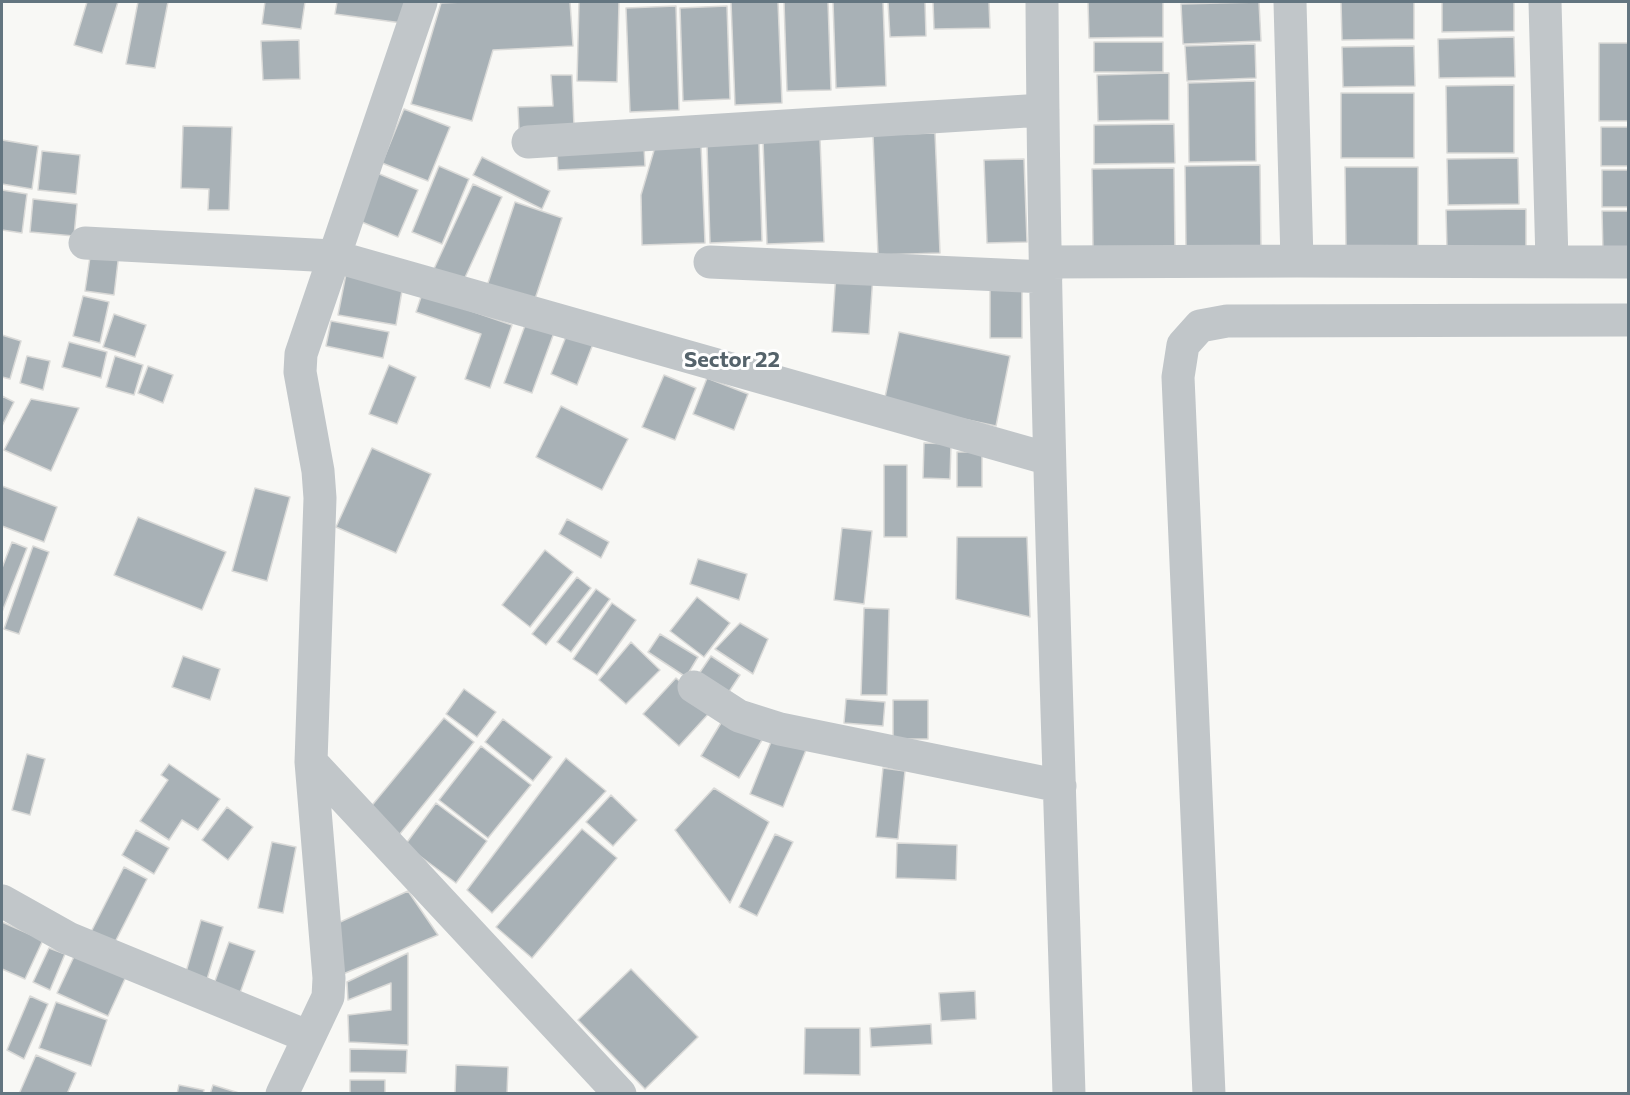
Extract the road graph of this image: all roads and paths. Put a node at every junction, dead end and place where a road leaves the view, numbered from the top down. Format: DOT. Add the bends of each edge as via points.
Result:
graph roads {
  1 [pos="421,2"];
  2 [pos="1042,2"];
  3 [pos="1290,2"];
  4 [pos="1545,2"];
  5 [pos="1043,110"];
  6 [pos="528,142"];
  7 [pos="85,243"];
  8 [pos="333,256"];
  9 [pos="1297,261"];
  10 [pos="710,262"];
  11 [pos="1552,262"];
  12 [pos="1629,262"];
  13 [pos="1046,270"];
  14 [pos="1629,320"];
  15 [pos="1049,459"];
  16 [pos="694,687"];
  17 [pos="311,762"];
  18 [pos="1060,786"];
  19 [pos="2,901"];
  20 [pos="309,1038"];
  21 [pos="282,1094"];
  22 [pos="620,1094"];
  23 [pos="1069,1094"];
  24 [pos="1209,1094"];
  1 -- 8 [label="street"];
  2 -- 5 [label="street"];
  3 -- 9 [label="street"];
  4 -- 11 [label="street"];
  5 -- 6 [label="street"];
  5 -- 13 [label="street"];
  7 -- 8 [label="street"];
  8 -- 15 [label="street"];
  8 -- 17 [label="street" via="301,354 300,372 320,498"];
  9 -- 11 [label="street"];
  9 -- 13 [label="street"];
  10 -- 13 [label="street"];
  11 -- 12 [label="street"];
  13 -- 15 [label="street"];
  14 -- 24 [label="street" via="1227,321 1200,326 1183,345 1178,377"];
  15 -- 18 [label="street"];
  16 -- 18 [label="street" via="739,716 780,729"];
  17 -- 20 [label="street" via="329,978 328,997"];
  17 -- 22 [label="street"];
  18 -- 23 [label="street"];
  19 -- 20 [label="street" via="68,938"];
  20 -- 21 [label="street"];
}
